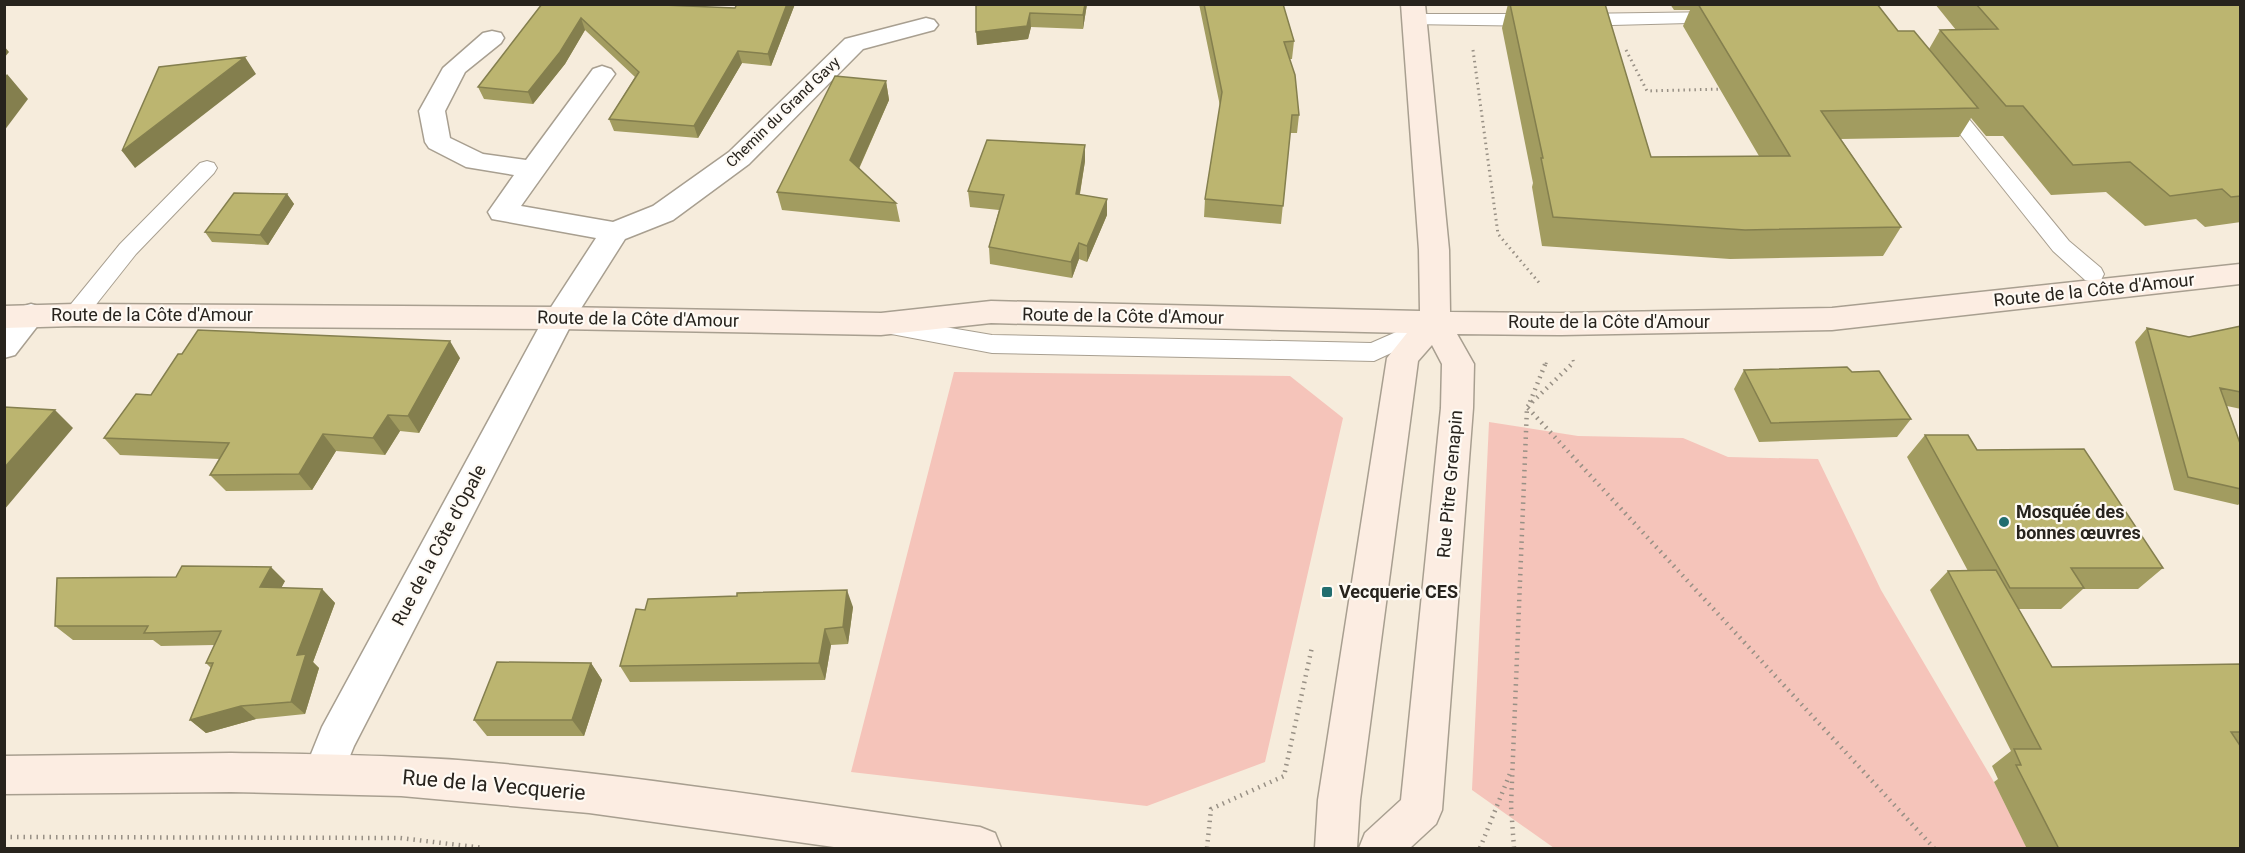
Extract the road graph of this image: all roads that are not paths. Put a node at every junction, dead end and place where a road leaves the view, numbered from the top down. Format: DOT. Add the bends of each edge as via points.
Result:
graph roads {
  1 [pos="1414,12"];
  2 [pos="1738,18"];
  3 [pos="926,26"];
  4 [pos="492,39"];
  5 [pos="602,74"];
  6 [pos="1931,84"];
  7 [pos="207,168"];
  8 [pos="534,170"];
  9 [pos="615,232"];
  10 [pos="2093,274"];
  11 [pos="2241,274"];
  12 [pos="75,315"];
  13 [pos="18,316"];
  14 [pos="559,318"];
  15 [pos="1435,322"];
  16 [pos="4,347"];
  17 [pos="323,774"];
  18 [pos="4,775"];
  19 [pos="980,849"];
  20 [pos="1336,849"];
  21 [pos="1380,849"];
  1 -- 2 [label="lane" via="1469,21"];
  1 -- 15 [label="main road, Rue Pitre Grenapin" via="1434,250"];
  3 -- 9 [label="street, Chemin du Grand Gavy" via="854,44 739,158 663,213"];
  4 -- 8 [label="street" via="455,68 432,111 438,142 476,161"];
  5 -- 8 [label="street"];
  6 -- 10 [label="lane" via="2061,246"];
  7 -- 12 [label="lane" via="128,249"];
  8 -- 9 [label="street" via="502,212"];
  9 -- 14 [label="street"];
  11 -- 15 [label="main road, Route de la Côte d'Amour" via="1832,319"];
  12 -- 13 [label="main road, Route de la Côte d'Amour"];
  12 -- 14 [label="main road, Route de la Côte d'Amour"];
  13 -- 16 [label="street"];
  14 -- 15 [label="main road, Route de la Côte d'Amour" via="881,324 991,312"];
  14 -- 17 [label="street, Rue de la Côte d'Opale" via="336,740"];
  15 -- 20 [label="main road" via="1403,358 1339,800"];
  15 -- 21 [label="main road, Rue Pitre Grenapin" via="1458,364 1458,375 1421,810"];
  17 -- 18 [label="main road, Rue de la Vecquerie"];
  17 -- 19 [label="main road, Rue de la Vecquerie" via="587,792"];
}
